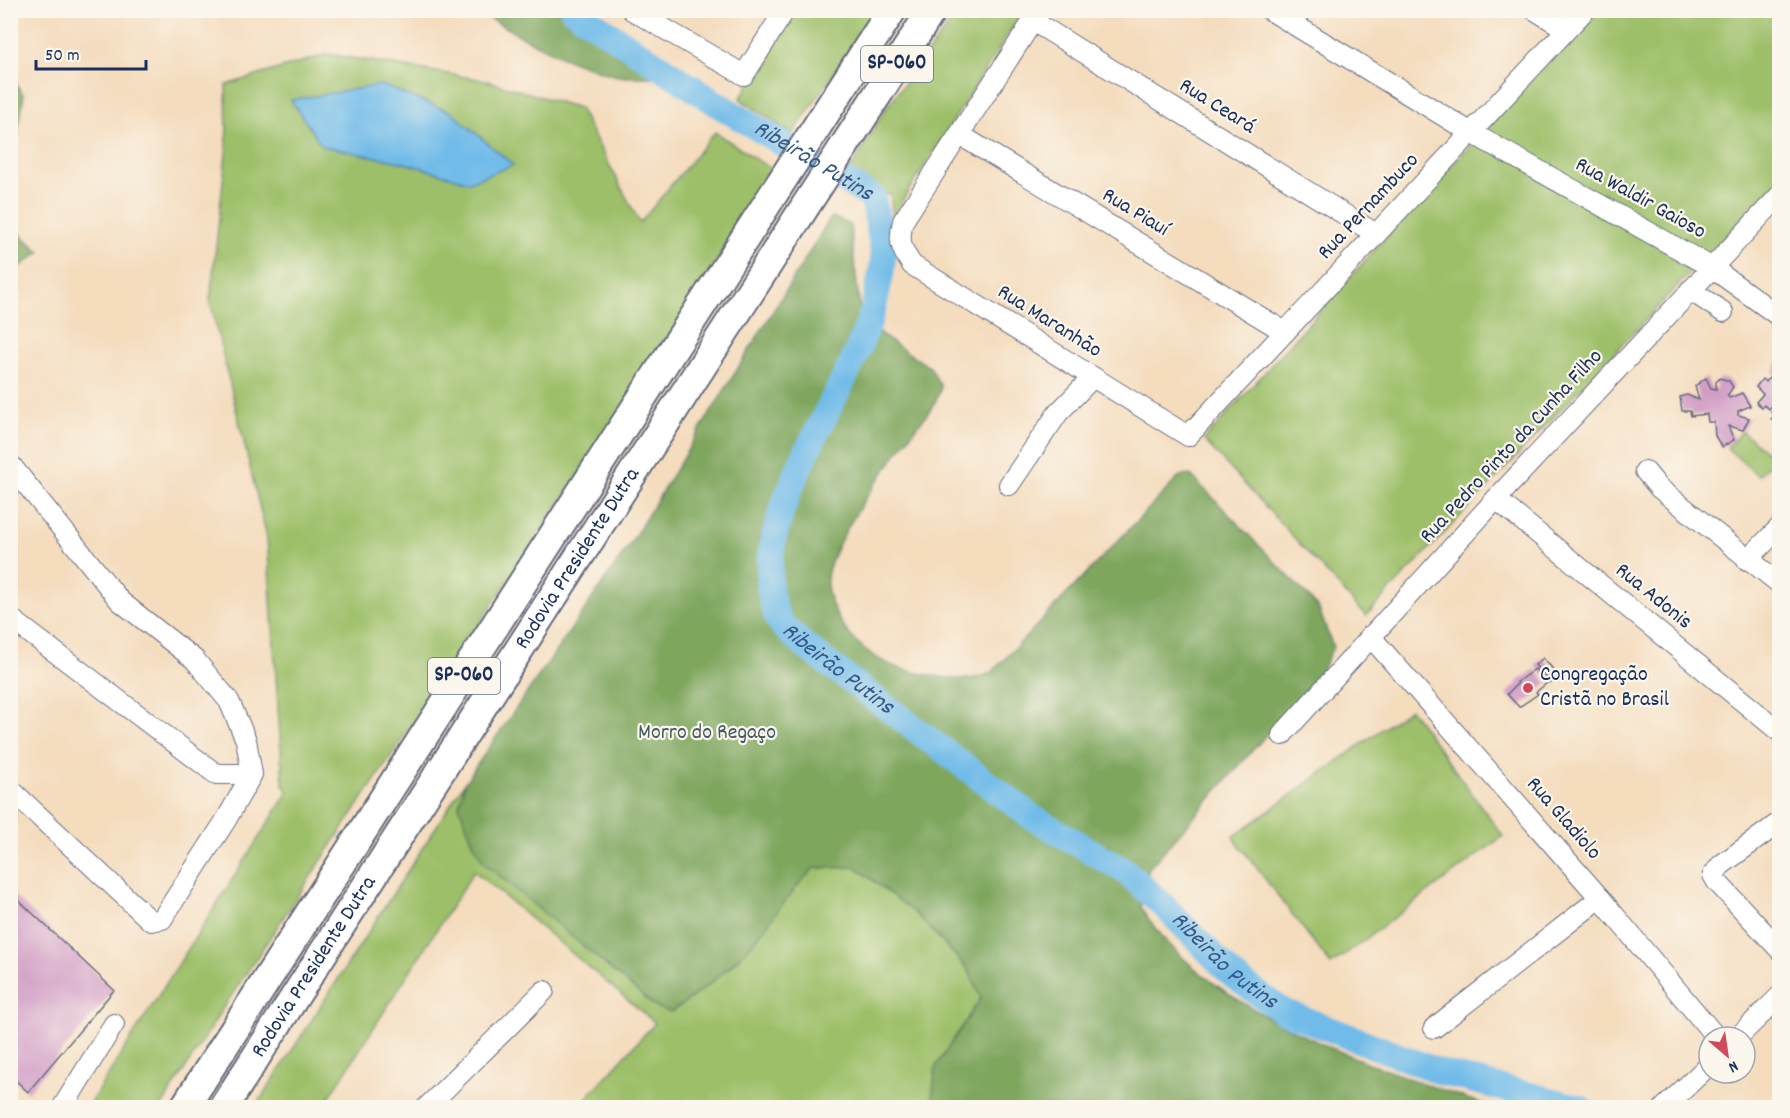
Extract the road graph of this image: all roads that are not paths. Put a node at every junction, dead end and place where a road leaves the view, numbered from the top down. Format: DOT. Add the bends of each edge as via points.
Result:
graph roads {
  1 [pos="632,10"];
  2 [pos="785,10"];
  3 [pos="892,10"];
  4 [pos="932,10"];
  5 [pos="1270,10"];
  6 [pos="1535,10"];
  7 [pos="1584,10"];
  8 [pos="1037,16"];
  9 [pos="1566,29"];
  10 [pos="1470,132"];
  11 [pos="960,135"];
  12 [pos="1779,195"];
  13 [pos="1376,234"];
  14 [pos="1711,267"];
  15 [pos="1690,290"];
  16 [pos="1722,312"];
  17 [pos="1779,317"];
  18 [pos="1285,332"];
  19 [pos="1093,377"];
  20 [pos="1188,436"];
  21 [pos="10,464"];
  22 [pos="1645,471"];
  23 [pos="1010,485"];
  24 [pos="1496,499"];
  25 [pos="1779,527"];
  26 [pos="1748,560"];
  27 [pos="1779,584"];
  28 [pos="10,618"];
  29 [pos="1370,636"];
  30 [pos="1779,732"];
  31 [pos="1282,735"];
  32 [pos="252,774"];
  33 [pos="10,789"];
  34 [pos="1779,822"];
  35 [pos="1600,898"];
  36 [pos="1779,950"];
  37 [pos="544,991"];
  38 [pos="1779,996"];
  39 [pos="114,1024"];
  40 [pos="1706,1025"];
  41 [pos="1750,1025"];
  42 [pos="1434,1028"];
  43 [pos="1697,1076"];
  44 [pos="62,1107"];
  45 [pos="184,1107"];
  46 [pos="223,1107"];
  47 [pos="426,1107"];
  48 [pos="1664,1107"];
  1 -- 2 [label="street" via="744,75"];
  3 -- 45 [label="highway, Rodovia Presidente Dutra / SP-060"];
  4 -- 46 [label="highway, Rodovia Presidente Dutra / SP-060"];
  5 -- 10 [label="street, Rua Waldir Gaioso"];
  6 -- 9 [label="street"];
  7 -- 9 [label="street, Rua Pernambuco"];
  8 -- 11 [label="street"];
  8 -- 13 [label="street, Rua Ceará"];
  9 -- 10 [label="street, Rua Pernambuco"];
  10 -- 13 [label="street, Rua Pernambuco"];
  10 -- 14 [label="street, Rua Waldir Gaioso"];
  11 -- 18 [label="street, Rua Piauí"];
  11 -- 19 [label="street, Rua Maranhão" via="903,221 901,250 912,266"];
  12 -- 14 [label="street, Rua Pedro Pinto da Cunha Filho"];
  13 -- 18 [label="street, Rua Pernambuco"];
  14 -- 15 [label="street, Rua Pedro Pinto da Cunha Filho"];
  14 -- 17 [label="street, Rua Waldir Gaioso"];
  15 -- 16 [label="street"];
  15 -- 24 [label="street, Rua Pedro Pinto da Cunha Filho"];
  18 -- 20 [label="street, Rua Pernambuco"];
  19 -- 20 [label="street, Rua Maranhão"];
  19 -- 23 [label="street" via="1058,413"];
  21 -- 32 [label="street" via="120,601 195,660 229,701 246,740"];
  22 -- 26 [label="street" via="1659,488"];
  24 -- 29 [label="street, Rua Pedro Pinto da Cunha Filho"];
  24 -- 30 [label="street, Rua Adonis"];
  25 -- 26 [label="street"];
  26 -- 27 [label="street"];
  28 -- 32 [label="street" via="216,774"];
  29 -- 31 [label="street, Rua Pedro Pinto da Cunha Filho"];
  29 -- 35 [label="street, Rua Gladiolo"];
  32 -- 33 [label="street" via="162,919 151,921"];
  34 -- 36 [label="street" via="1720,865 1713,875"];
  35 -- 40 [label="street, Rua Gladiolo"];
  35 -- 42 [label="street"];
  37 -- 47 [label="street"];
  38 -- 41 [label="street"];
  39 -- 44 [label="street"];
  43 -- 48 [label="street"];
}
